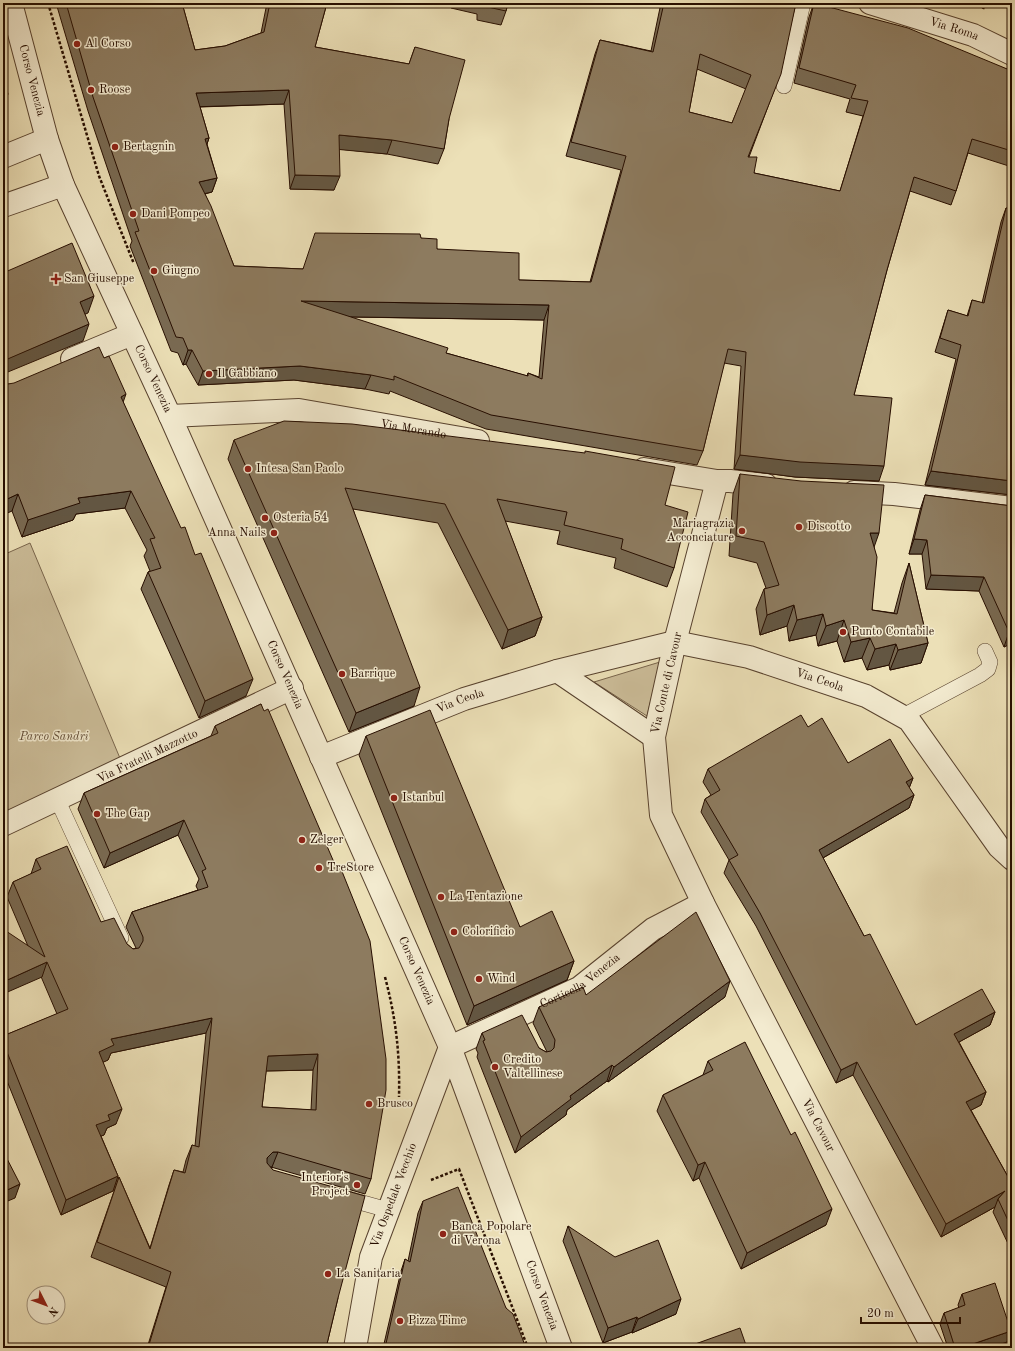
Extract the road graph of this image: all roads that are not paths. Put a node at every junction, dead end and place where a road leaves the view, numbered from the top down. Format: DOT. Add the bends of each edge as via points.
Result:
graph roads {
  1 [pos="11,3"];
  2 [pos="803,3"];
  3 [pos="870,3"];
  4 [pos="1012,54"];
  5 [pos="784,86"];
  6 [pos="47,140"];
  7 [pos="3,157"];
  8 [pos="63,185"];
  9 [pos="3,206"];
  10 [pos="132,334"];
  11 [pos="52,367"];
  12 [pos="170,416"];
  13 [pos="496,444"];
  14 [pos="623,465"];
  15 [pos="717,481"];
  16 [pos="787,488"];
  17 [pos="832,490"];
  18 [pos="1012,508"];
  19 [pos="676,642"];
  20 [pos="985,651"];
  21 [pos="557,671"];
  22 [pos="292,688"];
  23 [pos="903,716"];
  24 [pos="654,737"];
  25 [pos="322,757"];
  26 [pos="57,799"];
  27 [pos="3,825"];
  28 [pos="1012,859"];
  29 [pos="703,903"];
  30 [pos="126,948"];
  31 [pos="450,1047"];
  32 [pos="330,1193"];
  33 [pos="388,1210"];
  34 [pos="355,1348"];
  35 [pos="561,1348"];
  36 [pos="933,1348"];
  1 -- 6 [label="street, Corso Venezia"];
  2 -- 5 [label="lane"];
  3 -- 4 [label="street, Via Roma" via="973,36"];
  6 -- 7 [label="street"];
  6 -- 8 [label="street, Corso Venezia"];
  8 -- 9 [label="street"];
  8 -- 10 [label="street, Corso Venezia"];
  10 -- 11 [label="street"];
  10 -- 12 [label="street, Corso Venezia"];
  12 -- 13 [label="street, Via Morando" via="299,410"];
  12 -- 22 [label="street, Corso Venezia"];
  14 -- 15 [label="street"];
  15 -- 16 [label="street"];
  15 -- 19 [label="street, Via Conte di Cavour"];
  17 -- 18 [label="street" via="894,494"];
  19 -- 21 [label="street, Via Ceola"];
  19 -- 23 [label="street, Via Ceola" via="756,660 866,696"];
  19 -- 24 [label="street, Via Conte di Cavour"];
  20 -- 23 [label="lane" via="990,662 988,669"];
  21 -- 24 [label="street"];
  21 -- 25 [label="street, Via Ceola" via="464,699"];
  22 -- 25 [label="street, Corso Venezia"];
  22 -- 26 [label="street, Via Fratelli Mazzotto"];
  23 -- 28 [label="street, Via Ceola" via="909,720 999,847"];
  24 -- 29 [label="street, Via Conte di Cavour" via="661,815"];
  25 -- 31 [label="street, Corso Venezia"];
  26 -- 27 [label="street, Via Fratelli Mazzotto"];
  26 -- 30 [label="lane"];
  29 -- 31 [label="street, Corticella Venezia" via="653,929 579,988 522,1021"];
  29 -- 36 [label="street, Via Cavour"];
  31 -- 33 [label="street, Via Ospedale Vecchio"];
  31 -- 35 [label="street, Corso Venezia"];
  32 -- 33 [label="lane"];
  33 -- 34 [label="street, Via Ospedale Vecchio" via="370,1257"];
}
